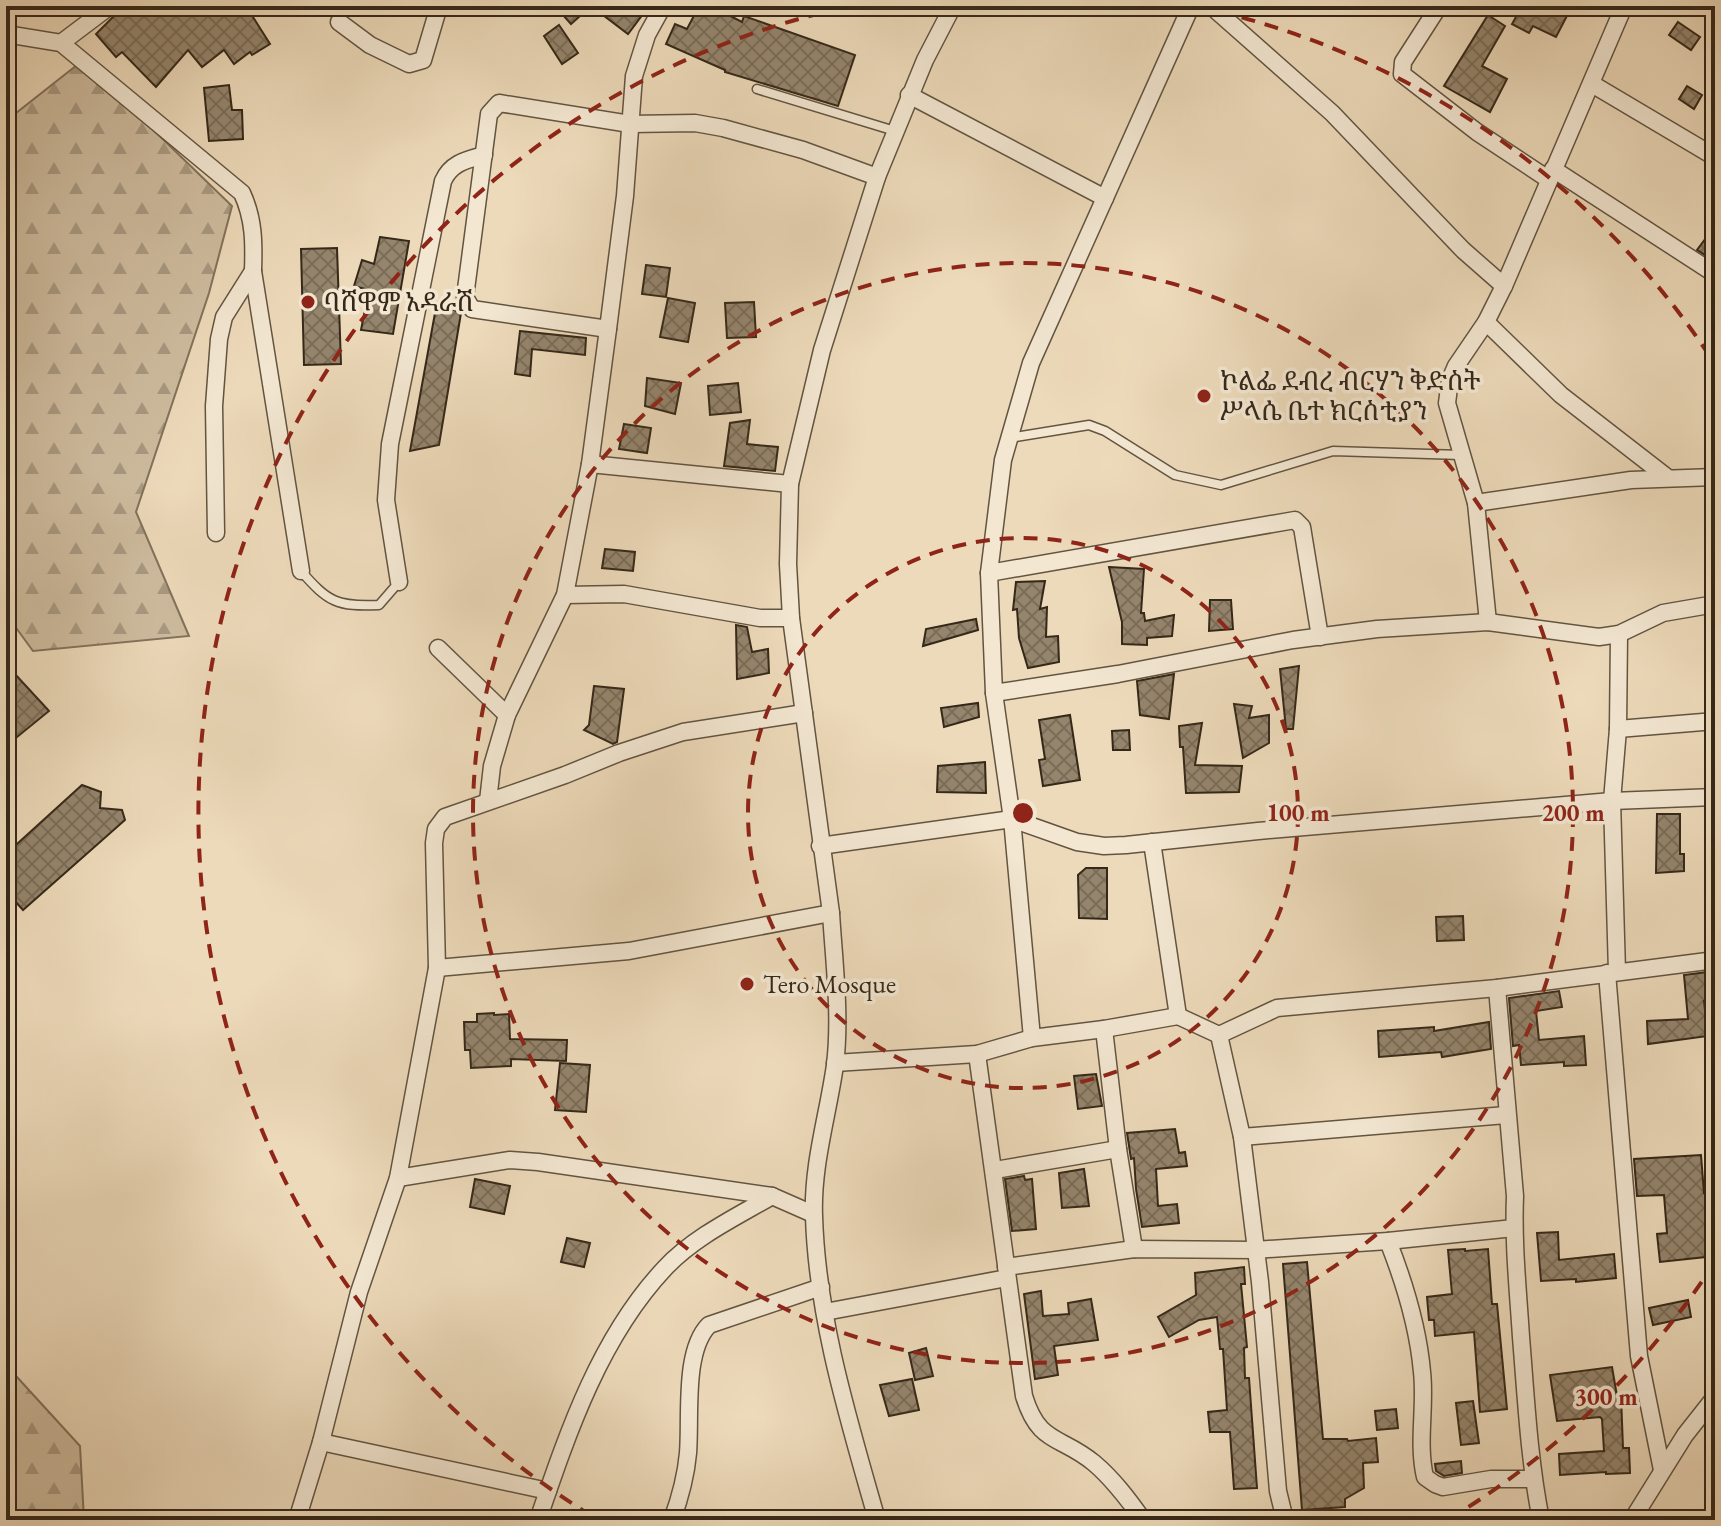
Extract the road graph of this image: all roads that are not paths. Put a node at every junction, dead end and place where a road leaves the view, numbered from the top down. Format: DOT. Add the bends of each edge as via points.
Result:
graph roads {
  1 [pos="110,6"];
  2 [pos="439,6"];
  3 [pos="663,6"];
  4 [pos="953,6"];
  5 [pos="1191,6"];
  6 [pos="1211,6"];
  7 [pos="1439,6"];
  8 [pos="1624,6"];
  9 [pos="339,22"];
  10 [pos="6,34"];
  11 [pos="61,43"];
  12 [pos="1592,84"];
  13 [pos="757,89"];
  14 [pos="909,95"];
  15 [pos="630,124"];
  16 [pos="895,131"];
  17 [pos="484,155"];
  18 [pos="1715,157"];
  19 [pos="1550,174"];
  20 [pos="877,177"];
  21 [pos="1105,198"];
  22 [pos="253,271"];
  23 [pos="1715,274"];
  24 [pos="1504,286"];
  25 [pos="1486,322"];
  26 [pos="608,329"];
  27 [pos="1008,438"];
  28 [pos="1461,455"];
  29 [pos="590,464"];
  30 [pos="1715,477"];
  31 [pos="1668,478"];
  32 [pos="790,484"];
  33 [pos="1476,503"];
  34 [pos="216,533"];
  35 [pos="301,571"];
  36 [pos="989,573"];
  37 [pos="399,582"];
  38 [pos="565,595"];
  39 [pos="1715,604"];
  40 [pos="791,618"];
  41 [pos="1488,622"];
  42 [pos="1619,634"];
  43 [pos="1320,637"];
  44 [pos="438,648"];
  45 [pos="994,693"];
  46 [pos="804,713"];
  47 [pos="507,715"];
  48 [pos="1715,721"];
  49 [pos="1618,729"];
  50 [pos="1715,797"];
  51 [pos="488,801"];
  52 [pos="1612,801"];
  53 [pos="1012,819"];
  54 [pos="1152,842"];
  55 [pos="820,846"];
  56 [pos="831,913"];
  57 [pos="1715,960"];
  58 [pos="437,968"];
  59 [pos="1612,972"];
  60 [pos="1497,988"];
  61 [pos="1178,1016"];
  62 [pos="1104,1029"];
  63 [pos="1219,1035"];
  64 [pos="1032,1038"];
  65 [pos="977,1054"];
  66 [pos="835,1063"];
  67 [pos="1506,1115"];
  68 [pos="1242,1137"];
  69 [pos="1118,1149"];
  70 [pos="995,1170"];
  71 [pos="398,1178"];
  72 [pos="772,1196"];
  73 [pos="813,1214"];
  74 [pos="1514,1228"];
  75 [pos="1388,1241"];
  76 [pos="1134,1249"];
  77 [pos="1255,1250"];
  78 [pos="1006,1273"];
  79 [pos="821,1287"];
  80 [pos="825,1312"];
  81 [pos="1715,1397"];
  82 [pos="321,1442"];
  83 [pos="1662,1470"];
  84 [pos="1533,1479"];
  85 [pos="548,1491"];
  86 [pos="678,1518"];
  87 [pos="297,1520"];
  88 [pos="538,1520"];
  89 [pos="877,1520"];
  90 [pos="1143,1520"];
  91 [pos="1285,1520"];
  92 [pos="1541,1520"];
  93 [pos="1632,1520"];
  1 -- 11 [label="street"];
  2 -- 9 [label="street" via="423,60 409,64"];
  3 -- 15 [label="street" via="638,60"];
  4 -- 14 [label="street"];
  5 -- 21 [label="street"];
  6 -- 24 [label="street" via="1332,113"];
  7 -- 19 [label="street" via="1403,62 1402,74 1477,132"];
  8 -- 12 [label="street"];
  10 -- 11 [label="street"];
  11 -- 22 [label="street" via="242,193 254,236"];
  12 -- 18 [label="street"];
  12 -- 19 [label="street"];
  13 -- 16 [label="lane"];
  14 -- 16 [label="street"];
  14 -- 21 [label="street"];
  15 -- 17 [label="street" via="499,103 489,114"];
  15 -- 20 [label="street" via="723,128"];
  15 -- 26 [label="street"];
  16 -- 20 [label="street"];
  17 -- 26 [label="street" via="468,304 472,309"];
  17 -- 37 [label="street" via="456,164 443,181 416,313 390,444 386,500"];
  19 -- 23 [label="street"];
  19 -- 24 [label="street"];
  20 -- 32 [label="street" via="822,350"];
  21 -- 27 [label="street" via="1031,363"];
  22 -- 34 [label="street" via="224,317 219,339"];
  22 -- 35 [label="street"];
  24 -- 25 [label="street"];
  25 -- 28 [label="street" via="1456,366 1448,391"];
  25 -- 31 [label="street" via="1561,395"];
  26 -- 29 [label="street"];
  27 -- 28 [label="lane" via="1089,425 1175,475 1221,485 1333,451"];
  27 -- 36 [label="street"];
  28 -- 33 [label="street"];
  29 -- 32 [label="street"];
  29 -- 38 [label="street"];
  30 -- 31 [label="street"];
  31 -- 33 [label="street"];
  32 -- 40 [label="street"];
  33 -- 41 [label="street"];
  35 -- 37 [label="lane" via="319,591 348,606 379,605"];
  36 -- 43 [label="street" via="1295,520 1302,527"];
  36 -- 45 [label="street"];
  38 -- 40 [label="street" via="624,594 760,618"];
  38 -- 47 [label="street"];
  39 -- 42 [label="street" via="1663,613"];
  40 -- 46 [label="street"];
  41 -- 42 [label="street" via="1579,636"];
  41 -- 43 [label="street"];
  42 -- 49 [label="street"];
  43 -- 45 [label="street"];
  44 -- 47 [label="street"];
  45 -- 53 [label="street"];
  46 -- 51 [label="street" via="683,732"];
  46 -- 55 [label="street"];
  47 -- 51 [label="street"];
  48 -- 49 [label="street"];
  49 -- 52 [label="street"];
  50 -- 52 [label="street"];
  51 -- 58 [label="street" via="445,817 436,829"];
  52 -- 54 [label="street"];
  52 -- 59 [label="street"];
  53 -- 54 [label="street" via="1077,842"];
  53 -- 55 [label="street"];
  53 -- 64 [label="street"];
  54 -- 61 [label="street"];
  55 -- 56 [label="street"];
  56 -- 58 [label="street" via="629,951"];
  56 -- 66 [label="street"];
  57 -- 59 [label="street"];
  58 -- 71 [label="street"];
  59 -- 60 [label="street"];
  59 -- 83 [label="street" via="1639,1356"];
  60 -- 63 [label="street" via="1277,1008"];
  60 -- 67 [label="street"];
  61 -- 62 [label="street"];
  61 -- 63 [label="street"];
  62 -- 64 [label="street"];
  62 -- 69 [label="street"];
  63 -- 68 [label="street"];
  64 -- 65 [label="street"];
  65 -- 66 [label="street"];
  65 -- 70 [label="street"];
  66 -- 73 [label="street"];
  67 -- 68 [label="street"];
  67 -- 74 [label="street"];
  68 -- 77 [label="street"];
  69 -- 70 [label="street"];
  69 -- 76 [label="street"];
  70 -- 78 [label="street"];
  71 -- 72 [label="street" via="510,1160"];
  71 -- 82 [label="street" via="359,1292"];
  72 -- 73 [label="street"];
  72 -- 85 [label="street" via="684,1251 633,1309 595,1374"];
  73 -- 79 [label="street"];
  74 -- 75 [label="street"];
  74 -- 84 [label="street"];
  75 -- 77 [label="street"];
  75 -- 84 [label="street" via="1410,1299 1423,1374 1425,1477 1443,1487"];
  76 -- 77 [label="street"];
  76 -- 78 [label="street"];
  77 -- 91 [label="street"];
  78 -- 80 [label="street"];
  78 -- 90 [label="street" via="1031,1419 1092,1462"];
  79 -- 80 [label="street"];
  79 -- 86 [label="street" via="709,1325 700,1335"];
  80 -- 89 [label="street"];
  81 -- 83 [label="street"];
  82 -- 85 [label="street"];
  82 -- 87 [label="street"];
  83 -- 93 [label="street"];
  84 -- 92 [label="street"];
  85 -- 88 [label="street"];
}
